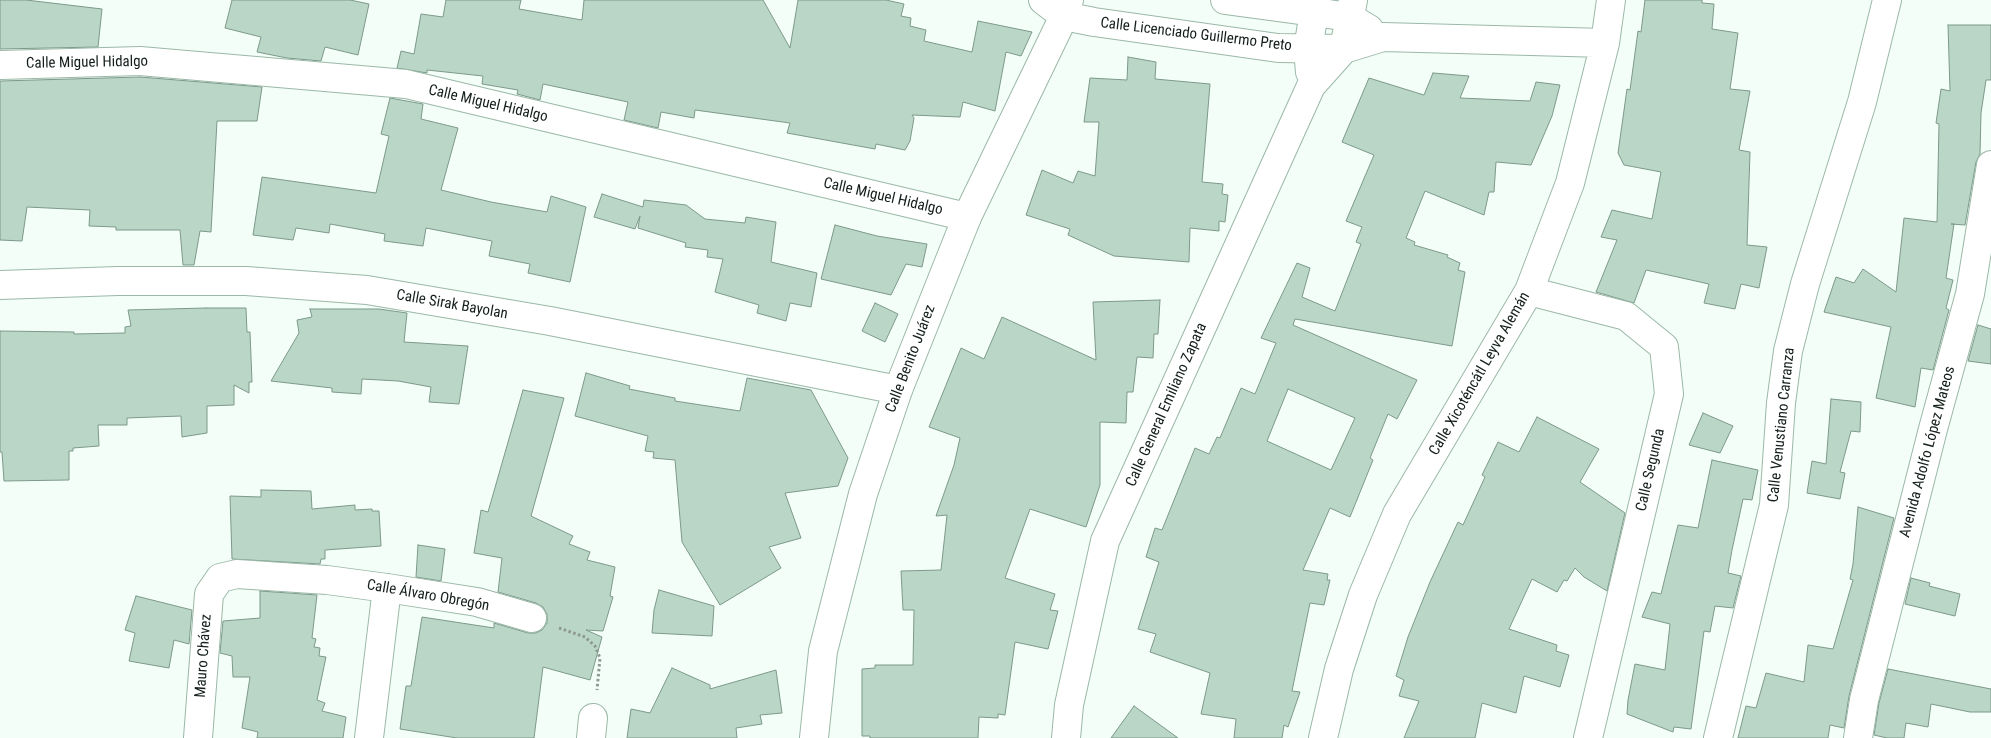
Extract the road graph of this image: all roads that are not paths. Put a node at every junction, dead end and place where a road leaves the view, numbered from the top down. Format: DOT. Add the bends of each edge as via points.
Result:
graph roads {
  1 [pos="1225,0"];
  2 [pos="1611,0"];
  3 [pos="1887,0"];
  4 [pos="1059,5"];
  5 [pos="1315,6"];
  6 [pos="1357,6"];
  7 [pos="1383,37"];
  8 [pos="1605,43"];
  9 [pos="1308,49"];
  10 [pos="1344,49"];
  11 [pos="0,64"];
  12 [pos="1310,86"];
  13 [pos="1991,165"];
  14 [pos="967,217"];
  15 [pos="0,285"];
  16 [pos="1529,291"];
  17 [pos="898,390"];
  18 [pos="220,578"];
  19 [pos="387,588"];
  20 [pos="532,618"];
  21 [pos="198,738"];
  22 [pos="369,738"];
  23 [pos="814,738"];
  24 [pos="1066,738"];
  25 [pos="1323,738"];
  26 [pos="1588,738"];
  27 [pos="1718,738"];
  28 [pos="1858,738"];
  1 -- 5 [label="street, Calle Licenciado Guillermo Preto"];
  2 -- 8 [label="street, Calle Xicoténcátl Leyva Alemán"];
  3 -- 27 [label="street, Calle Venustiano Carranza" via="1862,102 1805,284 1788,351 1774,505"];
  4 -- 9 [label="street, Calle Licenciado Guillermo Preto" via="1094,22 1278,48"];
  4 -- 14 [label="street, Calle Benito Juárez"];
  5 -- 6 [label="street, Calle Licenciado Guillermo Preto"];
  5 -- 9 [label="street, Calle General Emiliano Zapata"];
  6 -- 7 [label="street, Calle Licenciado Guillermo Preto"];
  6 -- 10 [label="street"];
  7 -- 8 [label="street, Calle Licenciado Guillermo Preto"];
  7 -- 10 [label="street, Calle Licenciado Guillermo Preto"];
  8 -- 16 [label="street, Calle Xicoténcátl Leyva Alemán" via="1570,183"];
  9 -- 10 [label="street, Calle Licenciado Guillermo Preto"];
  9 -- 12 [label="street, Calle General Emiliano Zapata"];
  10 -- 12 [label="street, Calle General Emiliano Zapata"];
  11 -- 14 [label="street, Calle Miguel Hidalgo" via="140,61 406,84"];
  12 -- 24 [label="street, Calle General Emiliano Zapata" via="1105,541 1069,705"];
  13 -- 28 [label="street, Avenida Adolfo López Mateos" via="1970,294 1864,700"];
  14 -- 17 [label="street, Calle Benito Juárez"];
  15 -- 17 [label="street, Calle Sirak Bayolan" via="246,281 367,290 550,321"];
  16 -- 25 [label="street, Calle Xicoténcátl Leyva Alemán" via="1397,514 1363,595 1339,669"];
  16 -- 26 [label="street, Calle Segunda" via="1626,316 1664,347 1669,394"];
  17 -- 23 [label="street, Calle Benito Juárez" via="862,494 823,651"];
  18 -- 19 [label="street, Calle Álvaro Obregón" via="237,574"];
  18 -- 21 [label="street, Mauro Chávez" via="209,594"];
  19 -- 20 [label="street, Calle Álvaro Obregón" via="477,602"];
  19 -- 22 [label="street"];
}
